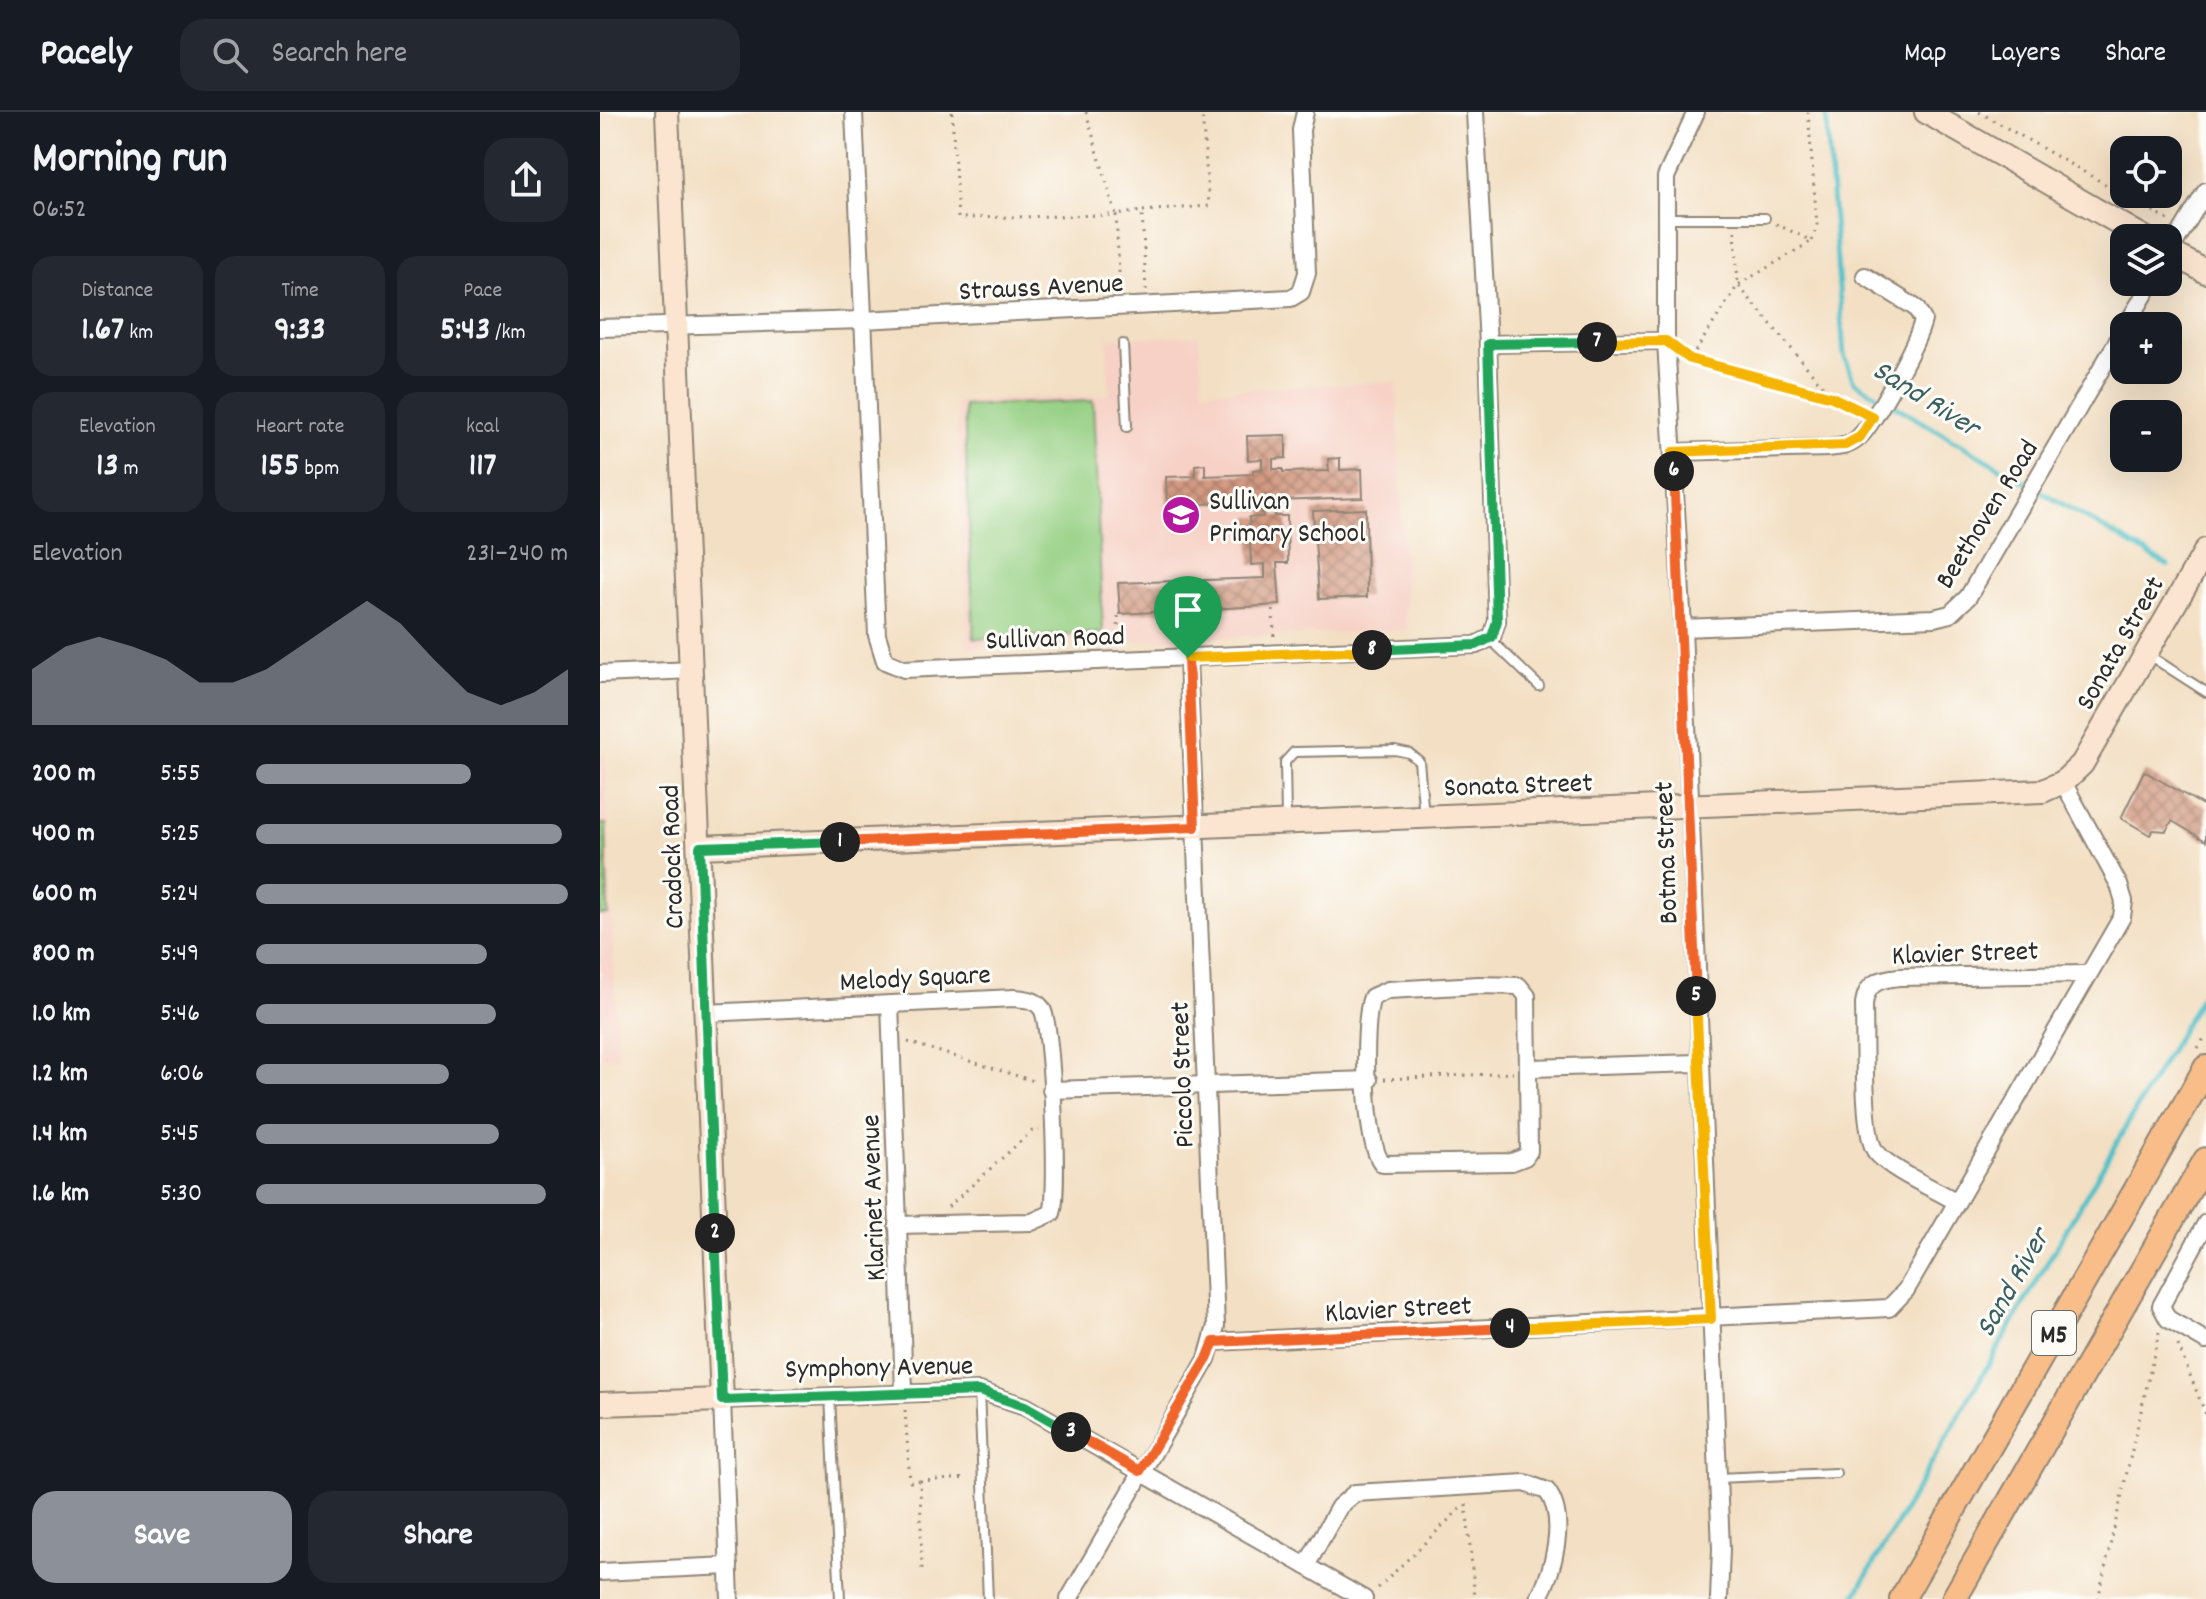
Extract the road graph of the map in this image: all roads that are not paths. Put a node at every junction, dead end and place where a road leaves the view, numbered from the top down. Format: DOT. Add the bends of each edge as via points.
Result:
graph roads {
  1 [pos="667,112"];
  2 [pos="854,112"];
  3 [pos="1305,112"];
  4 [pos="1475,112"];
  5 [pos="1696,112"];
  6 [pos="1926,112"];
  7 [pos="2206,191"];
  8 [pos="1665,218"];
  9 [pos="1765,218"];
  10 [pos="2121,224"];
  11 [pos="2182,231"];
  12 [pos="2182,259"];
  13 [pos="2206,272"];
  14 [pos="1865,276"];
  15 [pos="863,320"];
  16 [pos="678,325"];
  17 [pos="600,328"];
  18 [pos="1666,341"];
  19 [pos="1123,344"];
  20 [pos="1488,344"];
  21 [pos="2110,354"];
  22 [pos="1127,427"];
  23 [pos="1673,452"];
  24 [pos="2203,555"];
  25 [pos="1683,628"];
  26 [pos="1490,639"];
  27 [pos="2146,653"];
  28 [pos="1188,658"];
  29 [pos="693,670"];
  30 [pos="600,674"];
  31 [pos="1539,686"];
  32 [pos="2206,692"];
  33 [pos="2063,782"];
  34 [pos="1689,806"];
  35 [pos="1424,817"];
  36 [pos="1286,823"];
  37 [pos="1195,827"];
  38 [pos="700,847"];
  39 [pos="2086,974"];
  40 [pos="890,1004"];
  41 [pos="706,1013"];
  42 [pos="1698,1063"];
  43 [pos="1531,1068"];
  44 [pos="2206,1068"];
  45 [pos="1369,1080"];
  46 [pos="1206,1084"];
  47 [pos="1051,1090"];
  48 [pos="2206,1160"];
  49 [pos="1955,1201"];
  50 [pos="2206,1223"];
  51 [pos="897,1225"];
  52 [pos="1711,1319"];
  53 [pos="2206,1341"];
  54 [pos="1214,1342"];
  55 [pos="904,1391"];
  56 [pos="979,1391"];
  57 [pos="830,1394"];
  58 [pos="722,1400"];
  59 [pos="600,1404"];
  60 [pos="1140,1471"];
  61 [pos="1836,1473"];
  62 [pos="1716,1478"];
  63 [pos="729,1566"];
  64 [pos="1306,1566"];
  65 [pos="600,1572"];
  66 [pos="1370,1595"];
  67 [pos="730,1599"];
  68 [pos="840,1599"];
  69 [pos="988,1599"];
  70 [pos="1069,1599"];
  71 [pos="1538,1599"];
  72 [pos="1719,1599"];
  73 [pos="1902,1599"];
  74 [pos="1954,1599"];
  1 -- 16 [label="street, Cradock Road"];
  2 -- 15 [label="street, Sullivan Road"];
  3 -- 15 [label="street, Strauss Avenue" via="1301,130 1307,273 1301,292 1282,299"];
  4 -- 20 [label="street"];
  5 -- 8 [label="street, Botma Street" via="1670,164"];
  6 -- 10 [label="street"];
  7 -- 11 [label="street"];
  8 -- 9 [label="lane"];
  8 -- 18 [label="street, Botma Street"];
  12 -- 13 [label="street"];
  14 -- 23 [label="street" via="1921,313 1921,328 1860,437 1839,447"];
  15 -- 16 [label="street, Strauss Avenue"];
  15 -- 28 [label="street, Sullivan Road" via="877,635 885,661 904,669"];
  16 -- 17 [label="street, Strauss Avenue"];
  16 -- 29 [label="street, Cradock Road"];
  18 -- 20 [label="street"];
  18 -- 23 [label="street, Botma Street"];
  19 -- 22 [label="lane"];
  20 -- 26 [label="street" via="1497,621"];
  21 -- 25 [label="street, Beethoven Road" via="1968,597 1950,614"];
  23 -- 25 [label="street, Botma Street"];
  24 -- 27 [label="street, Sonata Street"];
  25 -- 34 [label="street, Botma Street"];
  26 -- 28 [label="street, Sullivan Road" via="1476,645"];
  26 -- 31 [label="lane"];
  27 -- 32 [label="lane"];
  27 -- 33 [label="street, Sonata Street" via="2082,764"];
  28 -- 37 [label="street, Piccolo Street"];
  29 -- 30 [label="street"];
  29 -- 38 [label="street, Cradock Road"];
  33 -- 34 [label="street, Sonata Street" via="2032,792"];
  33 -- 39 [label="street, Klavier Street" via="2124,901 2118,923"];
  34 -- 35 [label="street, Sonata Street"];
  34 -- 42 [label="street, Botma Street"];
  35 -- 36 [label="street, Sonata Street"];
  35 -- 36 [label="lane" via="1419,761 1409,753 1294,752 1285,762"];
  36 -- 37 [label="street, Sonata Street"];
  37 -- 38 [label="street, Sonata Street"];
  37 -- 46 [label="street, Piccolo Street"];
  38 -- 41 [label="street, Cradock Road"];
  39 -- 49 [label="street, Klavier Street"];
  39 -- 49 [label="street, Klavier Street" via="1899,977 1882,979 1866,991 1872,1147"];
  40 -- 41 [label="street, Melody Square"];
  40 -- 47 [label="street, Melody Square" via="1014,998 1034,1002 1041,1007 1046,1026"];
  40 -- 51 [label="street, Klarinet Avenue"];
  41 -- 58 [label="street, Cradock Road"];
  42 -- 43 [label="street"];
  42 -- 52 [label="street, Botma Street"];
  43 -- 45 [label="street" via="1527,996 1519,986 1388,990 1372,997 1367,1013"];
  43 -- 45 [label="street" via="1531,1144 1525,1157 1512,1162 1383,1164 1374,1152"];
  44 -- 73 [label="main road, M5"];
  45 -- 46 [label="street"];
  46 -- 47 [label="street"];
  46 -- 54 [label="street, Piccolo Street"];
  47 -- 51 [label="street, Melody Square" via="1055,1200 1049,1217 1025,1223"];
  48 -- 74 [label="main road, M5"];
  49 -- 52 [label="street, Klavier Street" via="1906,1290 1889,1308"];
  50 -- 53 [label="street" via="2163,1299 2162,1311"];
  51 -- 55 [label="street, Klarinet Avenue"];
  52 -- 54 [label="street, Klavier Street"];
  52 -- 62 [label="street, Botma Street"];
  54 -- 60 [label="street, Piccolo Street"];
  55 -- 56 [label="street, Symphony Avenue"];
  55 -- 57 [label="street, Symphony Avenue"];
  56 -- 60 [label="street, Symphony Avenue" via="1025,1406"];
  56 -- 69 [label="lane"];
  57 -- 58 [label="street, Symphony Avenue"];
  57 -- 68 [label="lane"];
  58 -- 59 [label="street, Symphony Avenue"];
  58 -- 63 [label="street, Cradock Road"];
  60 -- 64 [label="street, Symphony Avenue"];
  60 -- 70 [label="street, Piccolo Street"];
  61 -- 62 [label="lane"];
  62 -- 72 [label="street, Botma Street"];
  63 -- 65 [label="street"];
  63 -- 67 [label="street, Cradock Road"];
  64 -- 66 [label="street, Symphony Avenue"];
  64 -- 71 [label="street" via="1339,1507 1355,1493 1525,1483 1551,1495 1556,1552"];
}
